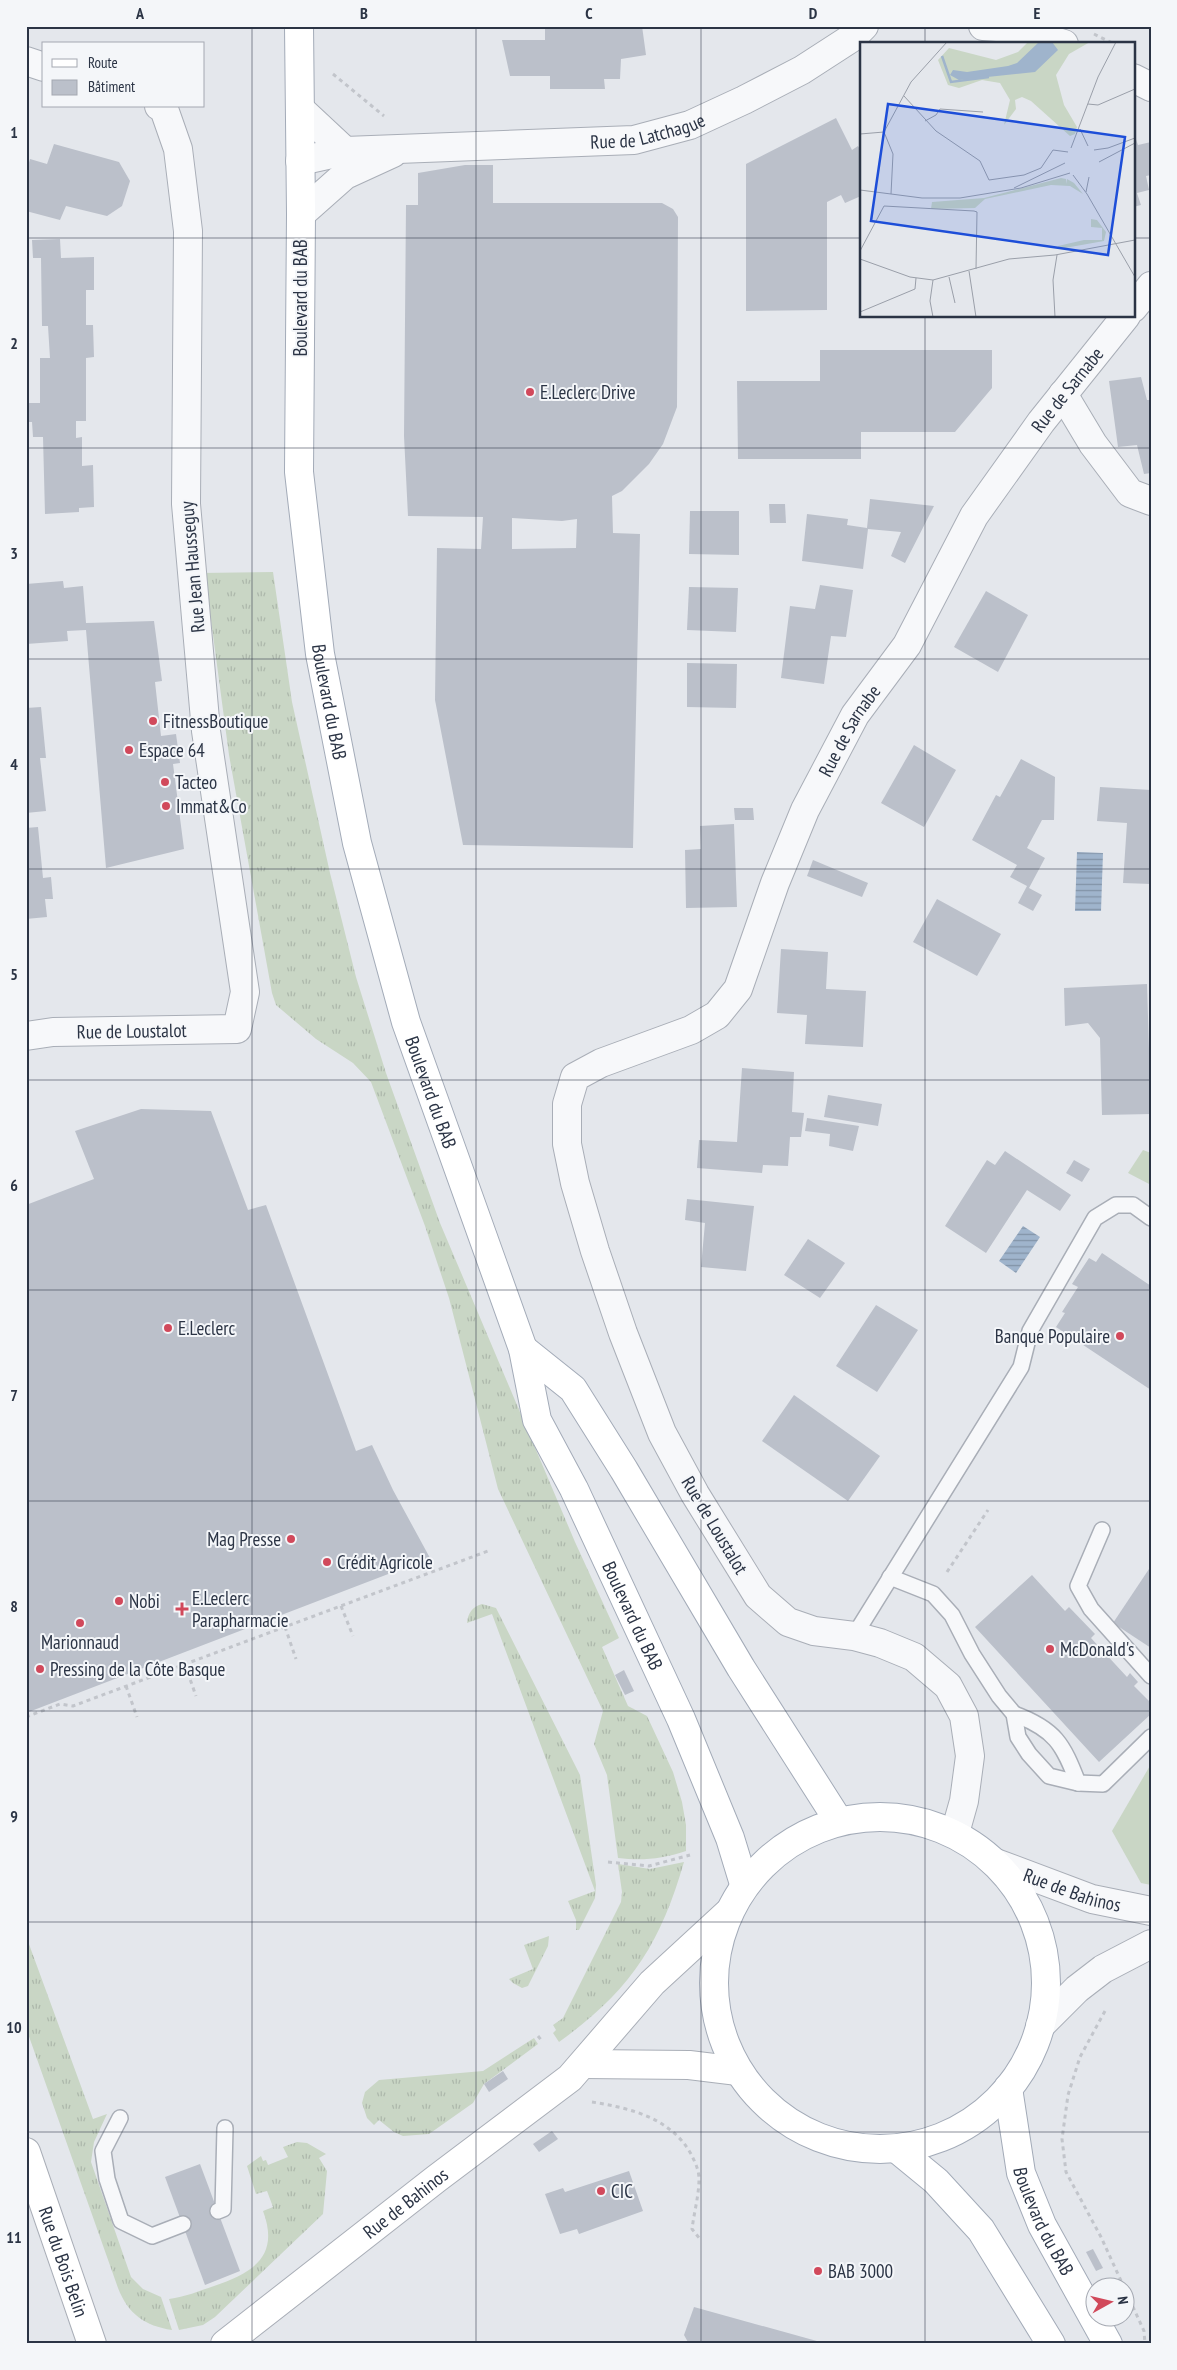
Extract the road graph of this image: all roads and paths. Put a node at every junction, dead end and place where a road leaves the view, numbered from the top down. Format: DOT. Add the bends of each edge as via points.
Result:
graph roads {
  1 [pos="299,26"];
  2 [pos="864,26"];
  3 [pos="983,26"];
  4 [pos="1057,42"];
  5 [pos="26,61"];
  6 [pos="42,66"];
  7 [pos="333,74"];
  8 [pos="1134,78"];
  9 [pos="1151,87"];
  10 [pos="162,108"];
  11 [pos="300,109"];
  12 [pos="393,116"];
  13 [pos="405,148"];
  14 [pos="345,150"];
  15 [pos="300,161"];
  16 [pos="301,214"];
  17 [pos="1151,286"];
  18 [pos="1134,307"];
  19 [pos="1124,318"];
  20 [pos="1063,394"];
  21 [pos="1151,501"];
  22 [pos="237,1029"];
  23 [pos="26,1036"];
  24 [pos="567,1104"];
  25 [pos="1151,1218"];
  26 [pos="524,1348"];
  27 [pos="1102,1530"];
  28 [pos="488,1551"];
  29 [pos="890,1578"];
  30 [pos="341,1606"];
  31 [pos="285,1627"];
  32 [pos="353,1636"];
  33 [pos="854,1636"];
  34 [pos="296,1659"];
  35 [pos="184,1665"];
  36 [pos="1151,1676"];
  37 [pos="126,1686"];
  38 [pos="196,1696"];
  39 [pos="1014,1714"];
  40 [pos="138,1716"];
  41 [pos="26,1717"];
  42 [pos="1151,1737"];
  43 [pos="1078,1783"];
  44 [pos="838,1820"];
  45 [pos="955,1833"];
  46 [pos="690,1855"];
  47 [pos="608,1862"];
  48 [pos="996,1863"];
  49 [pos="744,1884"];
  50 [pos="1151,1911"];
  51 [pos="728,1913"];
  52 [pos="1151,1944"];
  53 [pos="1106,2008"];
  54 [pos="1040,2026"];
  55 [pos="538,2036"];
  56 [pos="542,2041"];
  57 [pos="584,2064"];
  58 [pos="738,2071"];
  59 [pos="1008,2088"];
  60 [pos="587,2101"];
  61 [pos="120,2118"];
  62 [pos="225,2128"];
  63 [pos="897,2149"];
  64 [pos="26,2152"];
  65 [pos="218,2211"];
  66 [pos="183,2224"];
  67 [pos="700,2239"];
  68 [pos="92,2344"];
  69 [pos="225,2344"];
  70 [pos="1050,2344"];
  71 [pos="1108,2344"];
  72 [pos="1145,2344"];
  1 -- 11 [label="main road, Boulevard du BAB"];
  2 -- 13 [label="street, Rue de Latchague" via="853,38 802,70 744,100 690,125 634,140"];
  3 -- 4 [label="street" via="1011,28"];
  5 -- 6 [label="street"];
  7 -- 12 [label="path" via="384,116"];
  8 -- 9 [label="street"];
  10 -- 22 [label="street, Rue Jean Hausseguy" via="178,149 188,231 186,504 206,730 245,992"];
  11 -- 14 [label="street"];
  11 -- 15 [label="main road, Boulevard du BAB"];
  13 -- 14 [label="street, Rue de Latchague"];
  13 -- 16 [label="street, Rue de Latchague" via="345,176"];
  14 -- 15 [label="street, Rue de Latchague"];
  15 -- 16 [label="main road, Boulevard du BAB"];
  16 -- 26 [label="main road, Boulevard du BAB" via="299,472 320,654 351,815 406,1022"];
  17 -- 18 [label="street"];
  19 -- 20 [label="street, Rue de Sarnabe"];
  20 -- 21 [label="street" via="1093,444 1130,493"];
  20 -- 24 [label="street, Rue de Sarnabe" via="974,516 908,645 855,715 805,810 738,989 716,1015 691,1030 601,1063 575,1077"];
  22 -- 23 [label="street, Rue de Loustalot" via="54,1032"];
  24 -- 33 [label="street, Rue de Loustalot" via="567,1144 575,1183 623,1333 662,1433 758,1596 788,1622 814,1631"];
  25 -- 29 [label="lane" via="1133,1205 1116,1205 1096,1218 1030,1331 1021,1367"];
  26 -- 44 [label="main road" via="573,1389 740,1668"];
  26 -- 49 [label="main road, Boulevard du BAB" via="537,1420 574,1489 681,1719 730,1838"];
  27 -- 36 [label="lane" via="1078,1586 1091,1609"];
  28 -- 30 [label="path"];
  29 -- 33 [label="lane"];
  29 -- 39 [label="lane" via="933,1594 952,1615 972,1654"];
  30 -- 31 [label="path"];
  30 -- 32 [label="path"];
  31 -- 34 [label="path"];
  31 -- 35 [label="path"];
  33 -- 45 [label="street, Rue de Loustalot" via="914,1657 948,1686 964,1716 969,1769"];
  35 -- 37 [label="path"];
  35 -- 38 [label="path"];
  37 -- 40 [label="path"];
  37 -- 41 [label="path" via="73,1706 60,1704"];
  39 -- 43 [label="lane" via="1035,1722 1053,1735 1068,1758"];
  39 -- 43 [label="lane" via="1018,1737 1049,1776"];
  42 -- 43 [label="lane" via="1103,1784"];
  44 -- 45 [label="main road" via="878,1815 907,1818"];
  44 -- 49 [label="main road" via="785,1844"];
  45 -- 48 [label="main road"];
  46 -- 47 [label="path" via="649,1866"];
  48 -- 50 [label="street, Rue de Bahinos" via="1092,1899"];
  48 -- 54 [label="main road" via="1023,1898 1040,1939 1046,1983"];
  49 -- 51 [label="main road"];
  51 -- 57 [label="main road, Rue de Bahinos" via="652,1982"];
  51 -- 58 [label="main road" via="713,1965 717,2020"];
  52 -- 54 [label="street" via="1103,1969 1077,1989"];
  53 -- 72 [label="path" via="1080,2057 1068,2095 1062,2139 1066,2172 1101,2237 1144,2331"];
  54 -- 59 [label="main road" via="1027,2059"];
  55 -- 56 [label="path"];
  57 -- 58 [label="main road" via="689,2065"];
  57 -- 69 [label="main road, Rue de Bahinos"];
  58 -- 63 [label="main road" via="772,2110 815,2137 869,2149"];
  59 -- 63 [label="main road" via="985,2112 959,2130 929,2142"];
  59 -- 71 [label="main road, Boulevard du BAB" via="1021,2173 1042,2225"];
  60 -- 67 [label="path" via="635,2111 653,2119 671,2129 686,2146 696,2164 699,2179 692,2229"];
  61 -- 66 [label="lane" via="103,2151 107,2180 121,2221 152,2236"];
  62 -- 65 [label="lane" via="223,2210"];
  63 -- 70 [label="main road" via="936,2181 981,2230"];
  64 -- 68 [label="main road, Rue du Bois Belin"];
}
